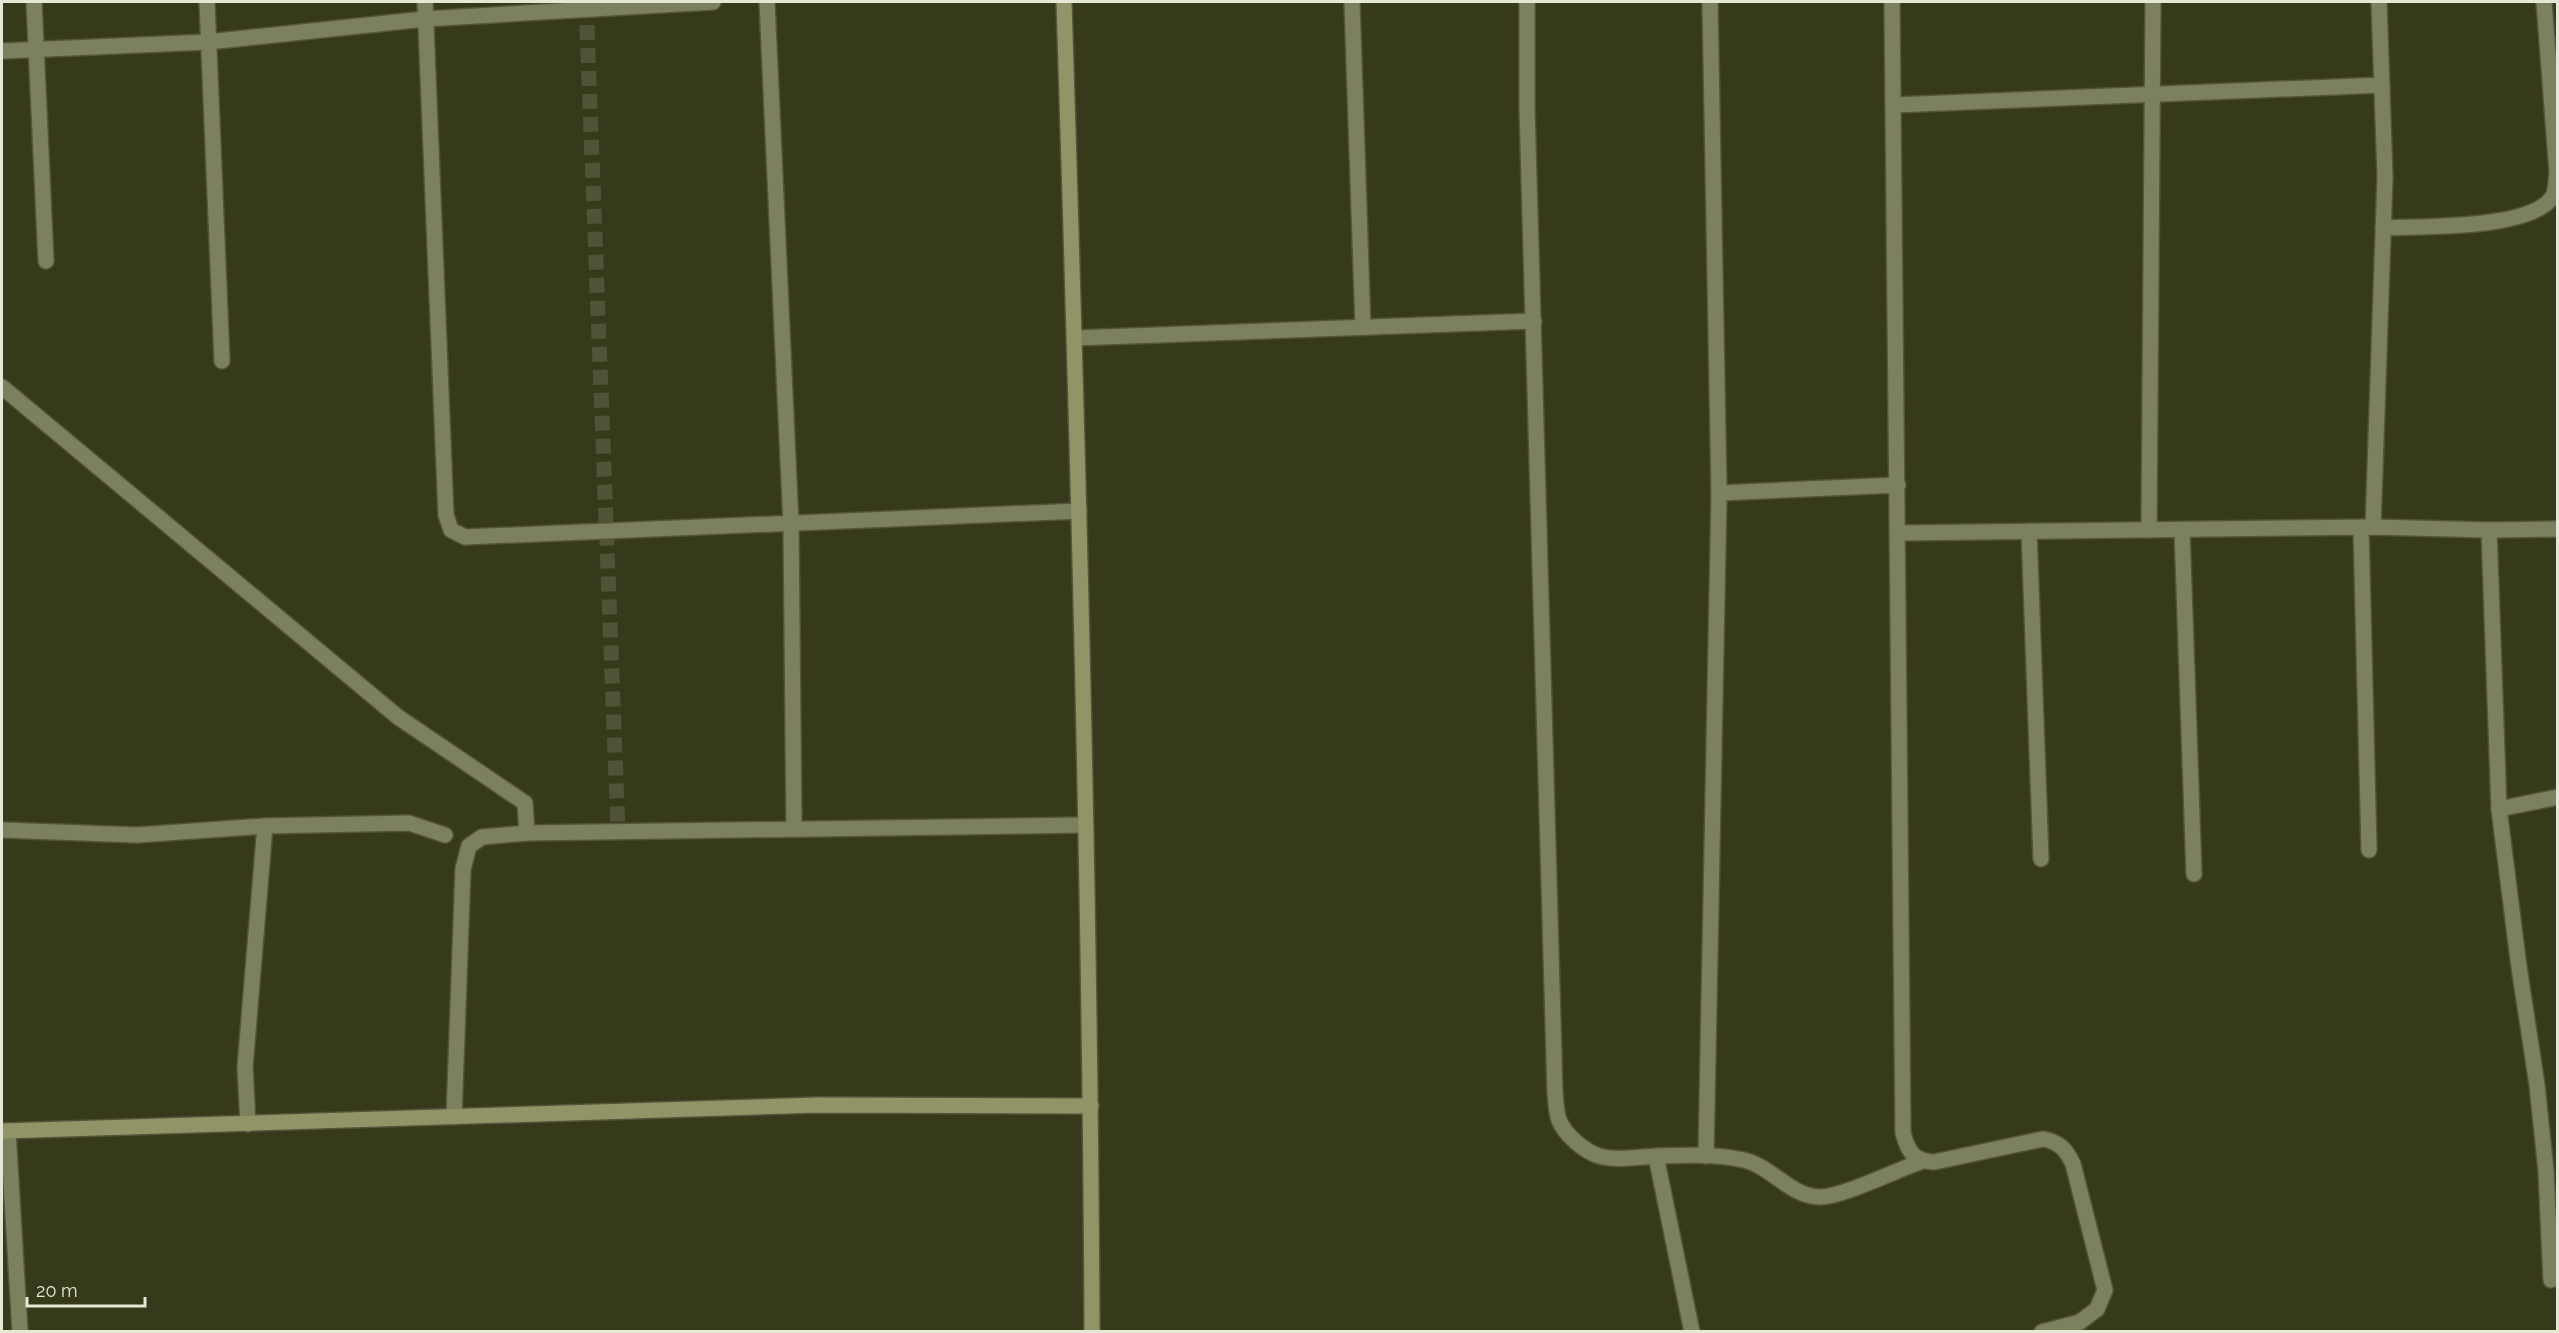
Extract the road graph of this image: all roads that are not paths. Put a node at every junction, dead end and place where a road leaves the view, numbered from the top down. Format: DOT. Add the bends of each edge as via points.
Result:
graph roads {
  1 [pos="34,2"];
  2 [pos="207,2"];
  3 [pos="425,2"];
  4 [pos="714,2"];
  5 [pos="767,2"];
  6 [pos="1064,2"];
  7 [pos="1353,2"];
  8 [pos="1527,2"];
  9 [pos="1710,2"];
  10 [pos="1892,2"];
  11 [pos="2153,2"];
  12 [pos="2379,2"];
  13 [pos="2544,2"];
  14 [pos="425,19"];
  15 [pos="208,42"];
  16 [pos="2,51"];
  17 [pos="35,51"];
  18 [pos="2382,85"];
  19 [pos="2152,93"];
  20 [pos="1894,105"];
  21 [pos="2383,228"];
  22 [pos="46,261"];
  23 [pos="1534,321"];
  24 [pos="1363,327"];
  25 [pos="1075,338"];
  26 [pos="222,361"];
  27 [pos="2,387"];
  28 [pos="1898,485"];
  29 [pos="1719,493"];
  30 [pos="1079,511"];
  31 [pos="791,525"];
  32 [pos="2367,527"];
  33 [pos="2558,529"];
  34 [pos="2149,530"];
  35 [pos="2182,530"];
  36 [pos="2489,530"];
  37 [pos="2029,531"];
  38 [pos="1898,533"];
  39 [pos="2558,797"];
  40 [pos="2499,809"];
  41 [pos="1085,825"];
  42 [pos="265,826"];
  43 [pos="794,829"];
  44 [pos="2,830"];
  45 [pos="527,833"];
  46 [pos="446,835"];
  47 [pos="2369,850"];
  48 [pos="2042,859"];
  49 [pos="2194,874"];
  50 [pos="1090,1106"];
  51 [pos="454,1117"];
  52 [pos="248,1124"];
  53 [pos="5,1131"];
  54 [pos="1656,1156"];
  55 [pos="1706,1156"];
  56 [pos="1920,1161"];
  57 [pos="2551,1280"];
  58 [pos="20,1332"];
  59 [pos="1092,1332"];
  60 [pos="1692,1332"];
  61 [pos="2043,1332"];
  1 -- 17 [label="street"];
  2 -- 15 [label="street"];
  3 -- 14 [label="street"];
  4 -- 14 [label="street"];
  5 -- 31 [label="street"];
  6 -- 25 [label="street"];
  7 -- 24 [label="street"];
  8 -- 23 [label="street"];
  9 -- 29 [label="street"];
  10 -- 20 [label="street"];
  11 -- 19 [label="street"];
  12 -- 18 [label="street"];
  13 -- 21 [label="street" via="2557,173 2554,196 2536,212 2508,221"];
  14 -- 15 [label="street"];
  14 -- 31 [label="street" via="445,504 451,530 465,537"];
  15 -- 17 [label="street"];
  15 -- 26 [label="street"];
  16 -- 17 [label="street"];
  17 -- 22 [label="street"];
  18 -- 19 [label="street"];
  18 -- 21 [label="street"];
  19 -- 20 [label="street"];
  19 -- 34 [label="street"];
  20 -- 28 [label="street"];
  21 -- 32 [label="street"];
  23 -- 24 [label="street"];
  23 -- 54 [label="street" via="1555,1093 1559,1120 1573,1140 1599,1156"];
  24 -- 25 [label="street"];
  25 -- 30 [label="street"];
  27 -- 45 [label="street" via="398,717 525,803"];
  28 -- 29 [label="street"];
  28 -- 38 [label="street"];
  29 -- 55 [label="street"];
  30 -- 31 [label="street"];
  30 -- 41 [label="street"];
  31 -- 43 [label="street"];
  32 -- 35 [label="street"];
  32 -- 36 [label="street"];
  32 -- 47 [label="street"];
  33 -- 36 [label="street"];
  34 -- 35 [label="street"];
  34 -- 37 [label="street"];
  35 -- 49 [label="street"];
  36 -- 40 [label="street"];
  37 -- 38 [label="street"];
  37 -- 48 [label="street"];
  38 -- 56 [label="street" via="1903,1133 1908,1151"];
  39 -- 40 [label="street"];
  40 -- 57 [label="street" via="2537,1085"];
  41 -- 43 [label="street"];
  41 -- 50 [label="street"];
  42 -- 44 [label="street" via="137,835"];
  42 -- 46 [label="street" via="409,824"];
  42 -- 52 [label="street" via="245,1068"];
  43 -- 45 [label="street"];
  45 -- 51 [label="street" via="482,837 469,846 466,857"];
  50 -- 51 [label="street" via="818,1105"];
  50 -- 59 [label="street"];
  51 -- 52 [label="street"];
  52 -- 53 [label="street"];
  53 -- 58 [label="street"];
  54 -- 55 [label="street"];
  54 -- 60 [label="street"];
  55 -- 56 [label="street" via="1744,1160 1764,1168 1797,1192 1822,1197"];
  56 -- 61 [label="street" via="1934,1162 2043,1139 2056,1142 2067,1151 2105,1290 2097,1309 2080,1322"];
}
